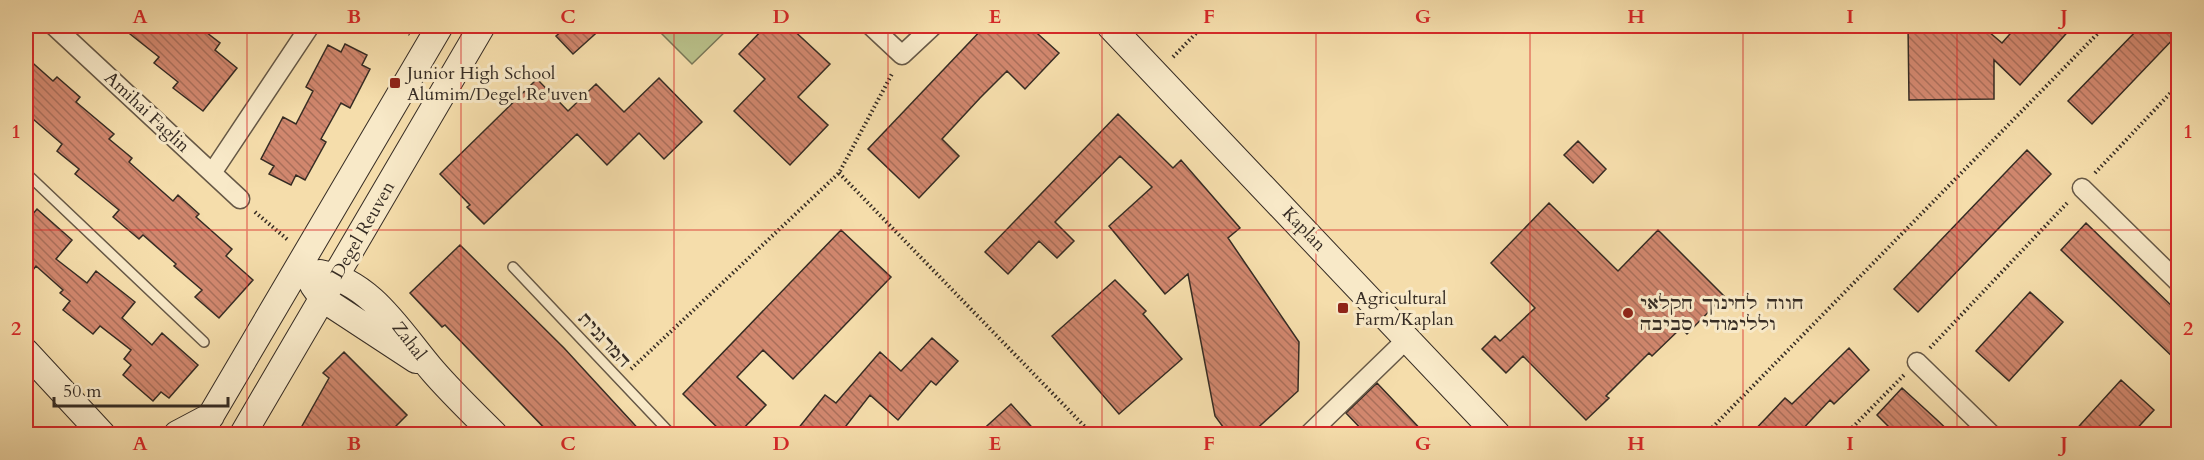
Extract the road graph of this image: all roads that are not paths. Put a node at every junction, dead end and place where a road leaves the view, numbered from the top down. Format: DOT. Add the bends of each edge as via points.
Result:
graph roads {
  1 [pos="54,26"];
  2 [pos="310,26"];
  3 [pos="440,26"];
  4 [pos="482,26"];
  5 [pos="871,26"];
  6 [pos="933,26"];
  7 [pos="1110,26"];
  8 [pos="26,172"];
  9 [pos="212,173"];
  10 [pos="2082,188"];
  11 [pos="240,199"];
  12 [pos="303,262"];
  13 [pos="513,267"];
  14 [pos="337,276"];
  15 [pos="2178,282"];
  16 [pos="323,299"];
  17 [pos="1408,338"];
  18 [pos="204,342"];
  19 [pos="26,352"];
  20 [pos="1917,362"];
  21 [pos="433,372"];
  22 [pos="206,425"];
  23 [pos="94,426"];
  24 [pos="117,435"];
  25 [pos="177,435"];
  26 [pos="243,435"];
  27 [pos="494,435"];
  28 [pos="671,435"];
  29 [pos="1309,435"];
  30 [pos="1497,435"];
  31 [pos="1991,435"];
  1 -- 9 [label="street, Amihai Faglin"];
  2 -- 9 [label="street"];
  3 -- 12 [label="street, Degel Reuven"];
  4 -- 14 [label="street, Degel Reuven"];
  5 -- 6 [label="street" via="902,55"];
  7 -- 17 [label="street, Kaplan"];
  8 -- 18 [label="lane"];
  9 -- 11 [label="street, Amihai Faglin"];
  10 -- 15 [label="street"];
  12 -- 14 [label="street, Zahal"];
  12 -- 16 [label="street, Zahal"];
  12 -- 22 [label="street, Degel Reuven"];
  13 -- 28 [label="lane, המרגנית"];
  14 -- 16 [label="street, Degel Reuven"];
  14 -- 21 [label="street, Zahal" via="391,318"];
  16 -- 21 [label="street, Zahal"];
  16 -- 26 [label="street, Degel Reuven"];
  17 -- 29 [label="street"];
  17 -- 30 [label="street, Kaplan"];
  19 -- 23 [label="street"];
  20 -- 31 [label="street"];
  21 -- 27 [label="street"];
  22 -- 25 [label="street"];
  23 -- 24 [label="street"];
}
